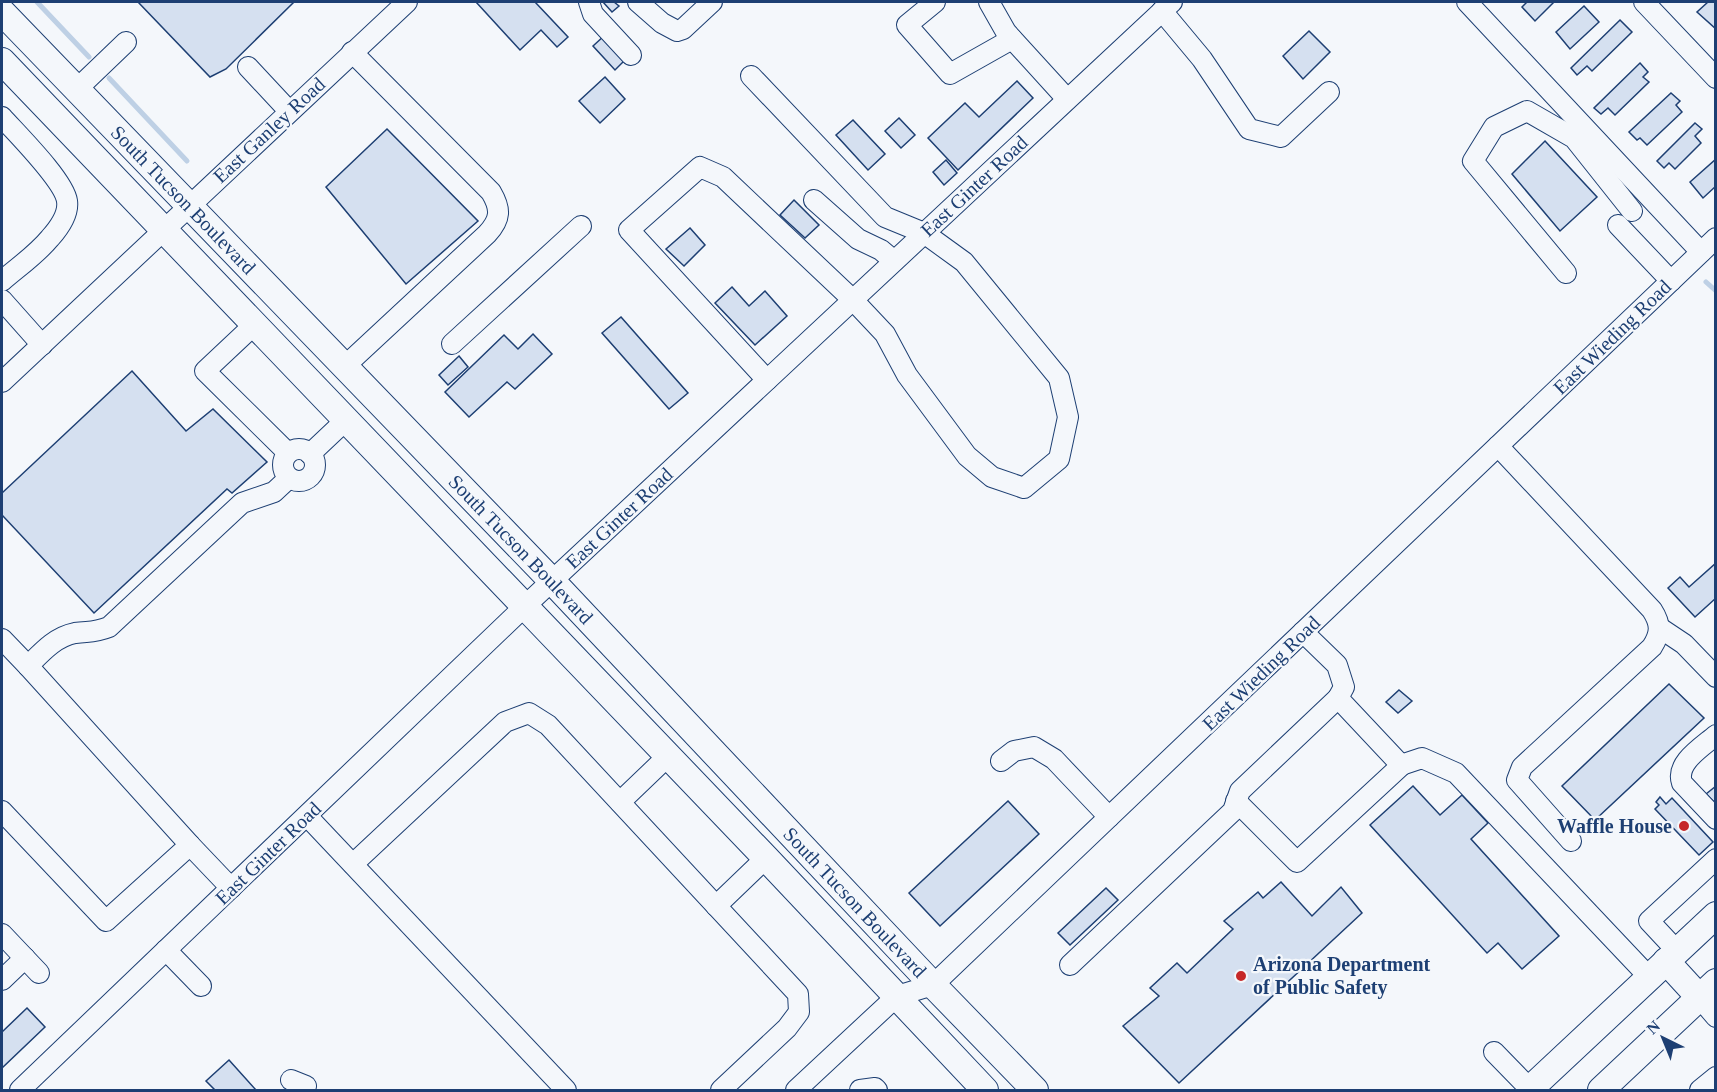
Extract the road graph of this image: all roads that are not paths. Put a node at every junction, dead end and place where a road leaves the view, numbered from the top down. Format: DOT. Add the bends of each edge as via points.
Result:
graph roads {
  1 [pos="406,2"];
  2 [pos="589,2"];
  3 [pos="638,2"];
  4 [pos="712,2"];
  5 [pos="935,2"];
  6 [pos="989,2"];
  7 [pos="1467,2"];
  8 [pos="1644,2"];
  9 [pos="1167,6"];
  10 [pos="2,12"];
  11 [pos="1012,39"];
  12 [pos="126,42"];
  13 [pos="352,52"];
  14 [pos="631,55"];
  15 [pos="2,61"];
  16 [pos="248,66"];
  17 [pos="751,76"];
  18 [pos="1716,78"];
  19 [pos="77,89"];
  20 [pos="1329,92"];
  21 [pos="1067,99"];
  22 [pos="289,111"];
  23 [pos="2,117"];
  24 [pos="814,200"];
  25 [pos="190,204"];
  26 [pos="581,226"];
  27 [pos="164,229"];
  28 [pos="924,233"];
  29 [pos="1716,238"];
  30 [pos="1701,252"];
  31 [pos="894,261"];
  32 [pos="1566,273"];
  33 [pos="1671,280"];
  34 [pos="2,281"];
  35 [pos="2,300"];
  36 [pos="853,300"];
  37 [pos="255,324"];
  38 [pos="452,344"];
  39 [pos="42,345"];
  40 [pos="345,366"];
  41 [pos="767,380"];
  42 [pos="2,382"];
  43 [pos="346,420"];
  44 [pos="1498,446"];
  45 [pos="288,453"];
  46 [pos="310,454"];
  47 [pos="289,478"];
  48 [pos="552,581"];
  49 [pos="525,606"];
  50 [pos="1660,628"];
  51 [pos="1303,632"];
  52 [pos="3,643"];
  53 [pos="28,666"];
  54 [pos="1716,677"];
  55 [pos="1338,698"];
  56 [pos="1716,735"];
  57 [pos="668,756"];
  58 [pos="1001,761"];
  59 [pos="1403,764"];
  60 [pos="1236,801"];
  61 [pos="620,802"];
  62 [pos="2,811"];
  63 [pos="307,816"];
  64 [pos="1109,817"];
  65 [pos="1716,819"];
  66 [pos="1571,841"];
  67 [pos="190,845"];
  68 [pos="766,858"];
  69 [pos="1716,859"];
  70 [pos="353,864"];
  71 [pos="231,888"];
  72 [pos="716,906"];
  73 [pos="1716,915"];
  74 [pos="2,934"];
  75 [pos="166,951"];
  76 [pos="25,958"];
  77 [pos="1664,963"];
  78 [pos="1070,965"];
  79 [pos="39,973"];
  80 [pos="2,980"];
  81 [pos="201,986"];
  82 [pos="933,986"];
  83 [pos="1707,990"];
  84 [pos="897,996"];
  85 [pos="1716,1017"];
  86 [pos="1494,1052"];
  87 [pos="1716,1077"];
  88 [pos="21,1090"];
  89 [pos="566,1090"];
  90 [pos="721,1090"];
  91 [pos="796,1090"];
  92 [pos="860,1090"];
  93 [pos="877,1090"];
  94 [pos="985,1090"];
  95 [pos="1035,1090"];
  96 [pos="1530,1090"];
  97 [pos="1601,1090"];
  98 [pos="1700,1090"];
  1 -- 13 [label="street, East Ganley Road"];
  2 -- 14 [label="street" via="593,14"];
  3 -- 4 [label="street" via="677,31"];
  5 -- 11 [label="street" via="907,25 950,74"];
  6 -- 11 [label="street"];
  7 -- 30 [label="street"];
  8 -- 18 [label="street"];
  9 -- 20 [label="street" via="1249,129 1281,137"];
  9 -- 21 [label="street, East Ginter Road"];
  10 -- 19 [label="main road, South Tucson Boulevard"];
  11 -- 21 [label="street"];
  12 -- 19 [label="street"];
  13 -- 22 [label="street, East Ganley Road"];
  13 -- 40 [label="street" via="491,192 499,214 496,225 487,234"];
  15 -- 27 [label="main road, South Tucson Boulevard"];
  16 -- 22 [label="street"];
  17 -- 28 [label="street" via="885,217"];
  19 -- 25 [label="main road, South Tucson Boulevard"];
  21 -- 28 [label="street, East Ginter Road"];
  22 -- 25 [label="street, East Ganley Road"];
  23 -- 34 [label="street" via="48,169 67,200 66,211 50,238"];
  24 -- 31 [label="street" via="858,239"];
  25 -- 27 [label="street, East Ganley Road"];
  25 -- 40 [label="main road, South Tucson Boulevard"];
  26 -- 38 [label="street"];
  27 -- 37 [label="main road, South Tucson Boulevard"];
  27 -- 39 [label="street, East Ganley Road"];
  28 -- 31 [label="street, East Ginter Road"];
  28 -- 36 [label="street" via="964,262 1059,378 1068,417 1059,459 1024,488 992,477 967,456 908,375 885,334"];
  29 -- 30 [label="street, East Wieding Road"];
  30 -- 33 [label="street, East Wieding Road"];
  31 -- 36 [label="street, East Ginter Road"];
  32 -- 33 [label="street" via="1473,161 1494,126 1527,111 1574,138 1625,218"];
  33 -- 44 [label="street, East Wieding Road"];
  35 -- 39 [label="street"];
  36 -- 41 [label="street, East Ginter Road"];
  36 -- 41 [label="street" via="723,177 699,167 629,230"];
  37 -- 43 [label="main road, South Tucson Boulevard"];
  37 -- 45 [label="street" via="205,371"];
  39 -- 42 [label="street, East Ganley Road"];
  40 -- 48 [label="main road, South Tucson Boulevard"];
  41 -- 48 [label="street, East Ginter Road"];
  43 -- 46 [label="street"];
  43 -- 49 [label="main road, South Tucson Boulevard"];
  44 -- 50 [label="street" via="1652,610"];
  44 -- 51 [label="street, East Wieding Road"];
  45 -- 46 [label="street" via="300,449"];
  45 -- 47 [label="street" via="283,465"];
  46 -- 47 [label="street" via="315,464 312,474 299,481"];
  47 -- 53 [label="street" via="274,492 242,503 109,627 54,641"];
  48 -- 49 [label="street, East Ginter Road"];
  48 -- 82 [label="main road, South Tucson Boulevard"];
  49 -- 57 [label="main road, South Tucson Boulevard"];
  49 -- 63 [label="street, East Ginter Road"];
  50 -- 54 [label="street" via="1684,644"];
  50 -- 66 [label="street" via="1652,647 1522,767 1517,780"];
  51 -- 55 [label="street" via="1337,665 1344,687"];
  51 -- 64 [label="street, East Wieding Road"];
  52 -- 53 [label="street"];
  53 -- 67 [label="street"];
  55 -- 59 [label="street"];
  55 -- 60 [label="street" via="1240,791"];
  56 -- 65 [label="street" via="1686,762 1680,776"];
  57 -- 61 [label="street"];
  57 -- 68 [label="main road, South Tucson Boulevard"];
  58 -- 64 [label="street" via="1014,751 1034,747 1054,759"];
  59 -- 60 [label="street" via="1297,862"];
  59 -- 77 [label="street" via="1422,758 1456,773"];
  60 -- 78 [label="street" via="1233,811"];
  61 -- 70 [label="street" via="548,724 529,713 505,722"];
  61 -- 72 [label="street"];
  62 -- 67 [label="street" via="106,921"];
  63 -- 70 [label="street"];
  63 -- 71 [label="street, East Ginter Road"];
  64 -- 82 [label="street, East Wieding Road"];
  67 -- 71 [label="street"];
  68 -- 72 [label="street"];
  68 -- 84 [label="main road, South Tucson Boulevard"];
  69 -- 77 [label="street" via="1649,921"];
  70 -- 89 [label="street"];
  71 -- 75 [label="street, East Ginter Road"];
  72 -- 90 [label="street" via="798,994 799,1012"];
  73 -- 77 [label="main road"];
  74 -- 76 [label="street"];
  75 -- 81 [label="street"];
  75 -- 88 [label="street, East Ginter Road"];
  76 -- 79 [label="street"];
  76 -- 80 [label="street"];
  77 -- 83 [label="main road"];
  77 -- 96 [label="main road"];
  82 -- 84 [label="street, East Wieding Road"];
  82 -- 95 [label="main road, South Tucson Boulevard"];
  83 -- 85 [label="street"];
  83 -- 97 [label="main road"];
  84 -- 91 [label="street, East Wieding Road"];
  84 -- 94 [label="main road, South Tucson Boulevard"];
  86 -- 96 [label="street"];
  87 -- 98 [label="street"];
  92 -- 93 [label="street"];
}
